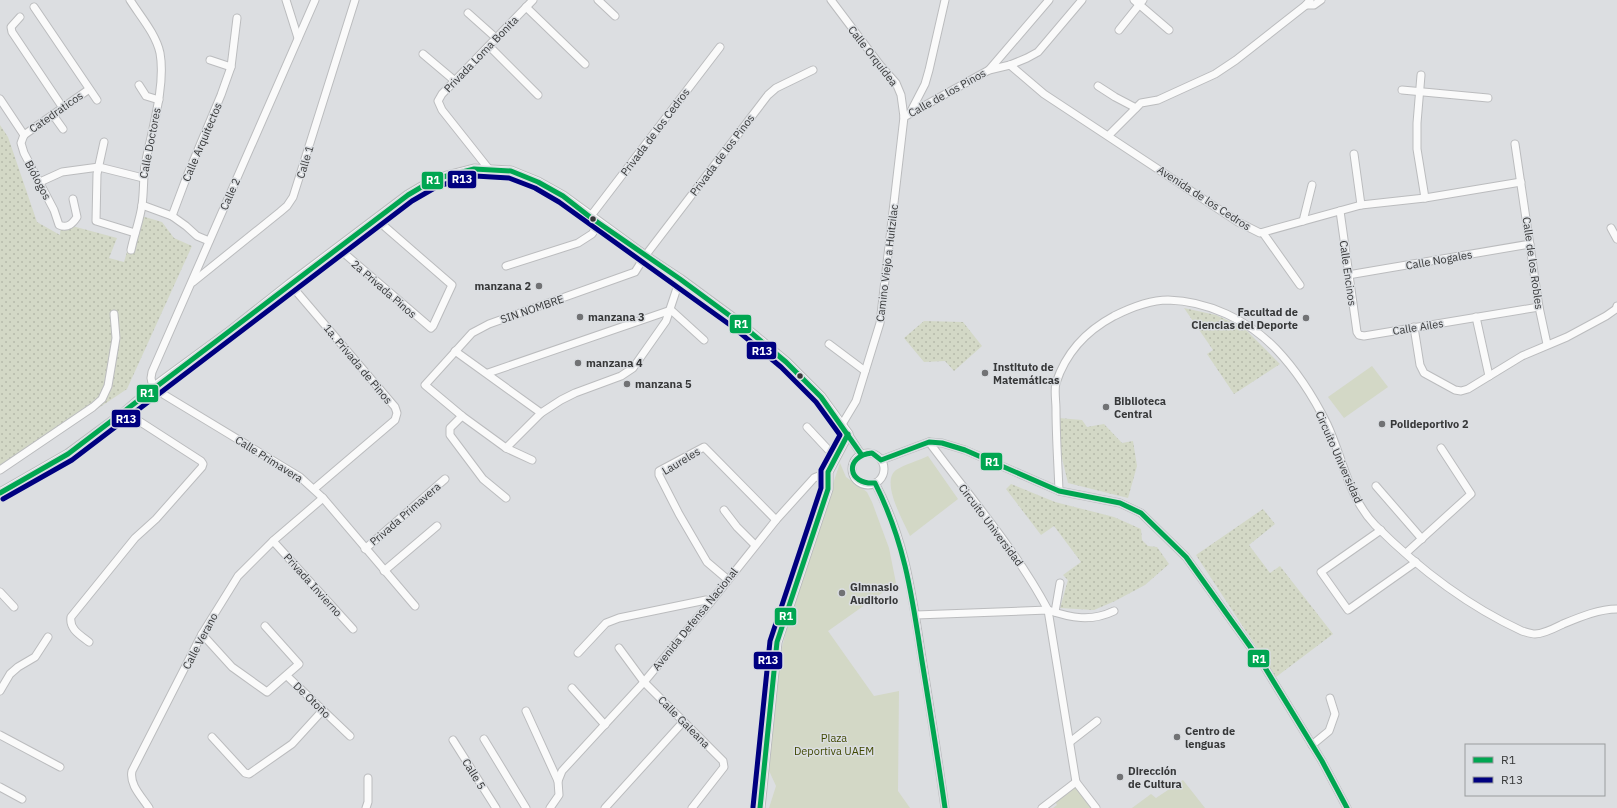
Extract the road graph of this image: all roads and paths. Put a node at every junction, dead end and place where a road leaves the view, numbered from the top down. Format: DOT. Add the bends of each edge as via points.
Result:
graph roads {
  1 [pos="130,0"];
  2 [pos="286,0"];
  3 [pos="315,0"];
  4 [pos="355,0"];
  5 [pos="533,0"];
  6 [pos="598,0"];
  7 [pos="831,0"];
  8 [pos="945,0"];
  9 [pos="1049,0"];
  10 [pos="1082,0"];
  11 [pos="1321,0"];
  12 [pos="1139,2"];
  13 [pos="1308,2"];
  14 [pos="34,7"];
  15 [pos="526,7"];
  16 [pos="468,12"];
  17 [pos="615,16"];
  18 [pos="20,17"];
  19 [pos="237,18"];
  20 [pos="1119,30"];
  21 [pos="1169,30"];
  22 [pos="298,38"];
  23 [pos="496,38"];
  24 [pos="489,46"];
  25 [pos="720,47"];
  26 [pos="423,54"];
  27 [pos="210,60"];
  28 [pos="585,64"];
  29 [pos="1010,64"];
  30 [pos="231,67"];
  31 [pos="813,70"];
  32 [pos="989,70"];
  33 [pos="1421,75"];
  34 [pos="454,81"];
  35 [pos="139,85"];
  36 [pos="1098,86"];
  37 [pos="88,90"];
  38 [pos="1402,90"];
  39 [pos="1420,92"];
  40 [pos="538,95"];
  41 [pos="1488,98"];
  42 [pos="0,100"];
  43 [pos="97,100"];
  44 [pos="159,100"];
  45 [pos="63,108"];
  46 [pos="1136,108"];
  47 [pos="53,115"];
  48 [pos="907,115"];
  49 [pos="63,129"];
  50 [pos="24,135"];
  51 [pos="1109,135"];
  52 [pos="104,142"];
  53 [pos="1515,144"];
  54 [pos="1354,154"];
  55 [pos="99,167"];
  56 [pos="488,168"];
  57 [pos="143,178"];
  58 [pos="40,182"];
  59 [pos="1521,182"];
  60 [pos="1312,184"];
  61 [pos="1425,198"];
  62 [pos="73,199"];
  63 [pos="142,205"];
  64 [pos="1360,205"];
  65 [pos="1340,211"];
  66 [pos="172,216"];
  67 [pos="590,217"];
  68 [pos="376,219"];
  69 [pos="1303,221"];
  70 [pos="599,224"];
  71 [pos="1612,228"];
  72 [pos="135,232"];
  73 [pos="1263,233"];
  74 [pos="1617,239"];
  75 [pos="209,241"];
  76 [pos="1530,244"];
  77 [pos="338,248"];
  78 [pos="131,250"];
  79 [pos="645,256"];
  80 [pos="506,266"];
  81 [pos="1348,276"];
  82 [pos="680,279"];
  83 [pos="192,282"];
  84 [pos="290,284"];
  85 [pos="1300,285"];
  86 [pos="1539,307"];
  87 [pos="1616,308"];
  88 [pos="671,310"];
  89 [pos="114,314"];
  90 [pos="1476,317"];
  91 [pos="1414,327"];
  92 [pos="1360,335"];
  93 [pos="704,340"];
  94 [pos="829,344"];
  95 [pos="1547,344"];
  96 [pos="455,351"];
  97 [pos="865,371"];
  98 [pos="488,373"];
  99 [pos="1489,376"];
  100 [pos="153,388"];
  101 [pos="125,412"];
  102 [pos="541,413"];
  103 [pos="462,416"];
  104 [pos="841,426"];
  105 [pos="807,427"];
  106 [pos="848,434"];
  107 [pos="929,442"];
  108 [pos="506,448"];
  109 [pos="1441,448"];
  110 [pos="861,454"];
  111 [pos="835,457"];
  112 [pos="532,460"];
  113 [pos="882,460"];
  114 [pos="0,470"];
  115 [pos="828,472"];
  116 [pos="445,479"];
  117 [pos="875,483"];
  118 [pos="1376,486"];
  119 [pos="314,489"];
  120 [pos="1059,491"];
  121 [pos="0,493"];
  122 [pos="323,498"];
  123 [pos="506,498"];
  124 [pos="724,510"];
  125 [pos="776,520"];
  126 [pos="437,526"];
  127 [pos="1381,530"];
  128 [pos="1422,539"];
  129 [pos="273,541"];
  130 [pos="755,545"];
  131 [pos="365,549"];
  132 [pos="1406,553"];
  133 [pos="1416,562"];
  134 [pos="384,571"];
  135 [pos="727,579"];
  136 [pos="1060,583"];
  137 [pos="0,592"];
  138 [pos="706,600"];
  139 [pos="415,606"];
  140 [pos="14,607"];
  141 [pos="1617,609"];
  142 [pos="1052,611"];
  143 [pos="1114,611"];
  144 [pos="916,615"];
  145 [pos="265,626"];
  146 [pos="353,629"];
  147 [pos="202,634"];
  148 [pos="48,637"];
  149 [pos="89,642"];
  150 [pos="619,648"];
  151 [pos="578,654"];
  152 [pos="287,676"];
  153 [pos="644,682"];
  154 [pos="572,688"];
  155 [pos="0,692"];
  156 [pos="1330,698"];
  157 [pos="323,710"];
  158 [pos="526,711"];
  159 [pos="1097,721"];
  160 [pos="682,722"];
  161 [pos="605,725"];
  162 [pos="0,735"];
  163 [pos="350,736"];
  164 [pos="212,737"];
  165 [pos="484,739"];
  166 [pos="453,740"];
  167 [pos="1070,742"];
  168 [pos="1312,745"];
  169 [pos="60,767"];
  170 [pos="368,778"];
  171 [pos="558,781"];
  172 [pos="1076,782"];
  173 [pos="0,787"];
  174 [pos="22,799"];
  175 [pos="149,808"];
  176 [pos="366,808"];
  177 [pos="496,808"];
  178 [pos="526,808"];
  179 [pos="550,808"];
  180 [pos="605,808"];
  181 [pos="692,808"];
  182 [pos="760,808"];
  183 [pos="945,808"];
  184 [pos="1042,808"];
  185 [pos="1096,808"];
  186 [pos="1347,808"];
  1 -- 44 [label="street, Calle Doctores" via="153,35 160,52"];
  2 -- 22 [label="street"];
  3 -- 22 [label="street, Calle 2"];
  4 -- 83 [label="street, Calle 1" via="293,197 280,212"];
  5 -- 15 [label="street, Privada Loma Bonita"];
  6 -- 17 [label="street"];
  7 -- 48 [label="street, Calle Orquídea" via="896,84"];
  8 -- 48 [label="street" via="929,70"];
  9 -- 32 [label="street"];
  10 -- 29 [label="street, Calle de los Pinos" via="1042,49 1028,58"];
  11 -- 13 [label="street" via="1314,5"];
  12 -- 20 [label="street"];
  12 -- 21 [label="street"];
  13 -- 46 [label="street" via="1215,74 1158,100 1142,103"];
  14 -- 37 [label="street"];
  15 -- 23 [label="street, Privada Loma Bonita"];
  15 -- 28 [label="street"];
  16 -- 23 [label="street"];
  18 -- 45 [label="street" via="11,27 12,32"];
  19 -- 30 [label="street, Calle Arquitectos"];
  22 -- 75 [label="street, Calle 2"];
  23 -- 24 [label="street, Privada Loma Bonita"];
  24 -- 34 [label="street, Privada Loma Bonita"];
  24 -- 40 [label="street"];
  25 -- 67 [label="street, Privada de los Cedros"];
  26 -- 34 [label="street"];
  27 -- 30 [label="street"];
  29 -- 32 [label="street, Calle de los Pinos"];
  29 -- 51 [label="street, Avenida de los Cedros" via="1044,94"];
  30 -- 66 [label="street, Calle Arquitectos"];
  31 -- 79 [label="street, Privada de los Pinos" via="776,88 768,95"];
  32 -- 48 [label="street, Calle de los Pinos"];
  33 -- 39 [label="street"];
  34 -- 56 [label="street, Privada Loma Bonita" via="438,101 442,110"];
  35 -- 44 [label="street" via="146,96"];
  36 -- 46 [label="street"];
  37 -- 43 [label="street"];
  37 -- 45 [label="street, Catedraticos"];
  38 -- 39 [label="street"];
  39 -- 41 [label="street"];
  39 -- 61 [label="street" via="1417,123 1418,159"];
  42 -- 50 [label="street"];
  44 -- 57 [label="street, Calle Doctores"];
  45 -- 47 [label="street, Catedraticos"];
  46 -- 51 [label="street"];
  47 -- 49 [label="street"];
  47 -- 50 [label="street, Catedraticos"];
  48 -- 97 [label="street, Camino Viejo a Huitzilac" via="883,308"];
  50 -- 58 [label="street, Biólogos" via="21,143 24,153"];
  51 -- 73 [label="street, Avenida de los Cedros" via="1238,222"];
  52 -- 55 [label="street"];
  53 -- 59 [label="street, Calle de los Robles"];
  54 -- 64 [label="street"];
  55 -- 57 [label="street"];
  55 -- 58 [label="street" via="62,172"];
  55 -- 72 [label="street" via="96,221"];
  56 -- 67 [label="street" via="511,171 538,182 563,196"];
  56 -- 68 [label="street" via="456,172 434,179 408,194"];
  57 -- 63 [label="street, Calle Doctores"];
  58 -- 62 [label="street, Biólogos" via="59,226 72,224 77,216"];
  59 -- 61 [label="street, Avenida de los Cedros"];
  59 -- 76 [label="street, Calle de los Robles"];
  60 -- 69 [label="street"];
  61 -- 64 [label="street, Avenida de los Cedros"];
  63 -- 66 [label="street"];
  63 -- 72 [label="street, Calle Doctores"];
  64 -- 65 [label="street, Avenida de los Cedros"];
  65 -- 69 [label="street, Avenida de los Cedros"];
  65 -- 81 [label="street, Calle Encinos"];
  66 -- 75 [label="street" via="197,236"];
  67 -- 70 [label="street"];
  68 -- 77 [label="street"];
  68 -- 77 [label="street, 2a Privada Pinos" via="452,285 431,328"];
  69 -- 73 [label="street, Avenida de los Cedros"];
  70 -- 79 [label="street"];
  70 -- 80 [label="street" via="592,234 578,243"];
  71 -- 74 [label="street"];
  72 -- 78 [label="street, Calle Doctores"];
  73 -- 85 [label="street"];
  75 -- 83 [label="street, Calle 2"];
  76 -- 81 [label="street, Calle Nogales"];
  76 -- 86 [label="street, Calle de los Robles"];
  77 -- 84 [label="street"];
  79 -- 82 [label="street"];
  79 -- 96 [label="street, SIN NOMBRE" via="635,272 489,324 472,333"];
  81 -- 92 [label="street, Calle Encinos" via="1357,332"];
  82 -- 88 [label="street"];
  82 -- 104 [label="street" via="737,321 786,362 821,398"];
  83 -- 100 [label="street, Calle 2" via="152,372"];
  84 -- 100 [label="street" via="228,334"];
  84 -- 119 [label="street, 1a. Privada de Pinos" via="395,407 397,413 395,420"];
  86 -- 90 [label="street, Calle Ailes"];
  86 -- 95 [label="street, Calle de los Robles"];
  87 -- 95 [label="street" via="1568,337"];
  88 -- 93 [label="street"];
  88 -- 98 [label="street"];
  88 -- 102 [label="street" via="633,368 622,376 575,393"];
  89 -- 114 [label="street" via="116,338 108,386 102,399 93,408"];
  90 -- 91 [label="street, Calle Ailes"];
  90 -- 99 [label="street"];
  91 -- 92 [label="street, Calle Ailes"];
  91 -- 99 [label="street" via="1420,364 1424,373 1432,379 1461,391"];
  94 -- 97 [label="street"];
  95 -- 99 [label="street"];
  96 -- 98 [label="street"];
  96 -- 103 [label="street, SIN NOMBRE" via="425,385"];
  97 -- 104 [label="street, Camino Viejo a Huitzilac" via="856,401"];
  98 -- 102 [label="street"];
  100 -- 101 [label="street"];
  100 -- 119 [label="street, Calle Primavera" via="300,476"];
  101 -- 121 [label="street" via="68,454"];
  101 -- 149 [label="street" via="203,464 156,519 135,538 71,617 72,628"];
  102 -- 108 [label="street"];
  103 -- 108 [label="street"];
  103 -- 123 [label="street" via="450,428 450,435 483,479"];
  104 -- 106 [label="street"];
  105 -- 111 [label="street"];
  106 -- 110 [label="street"];
  106 -- 111 [label="street"];
  107 -- 113 [label="street"];
  107 -- 120 [label="street" via="965,450"];
  107 -- 142 [label="street, Circuito Universidad"];
  108 -- 112 [label="street"];
  109 -- 128 [label="street" via="1471,494"];
  110 -- 113 [label="street" via="872,453"];
  110 -- 117 [label="street" via="853,467 856,478 864,484"];
  111 -- 115 [label="street"];
  113 -- 117 [label="street" via="883,476"];
  115 -- 125 [label="street, Avenida Defensa Nacional" via="814,478"];
  115 -- 182 [label="street" via="828,489 777,642"];
  116 -- 131 [label="street, Privada Primavera"];
  117 -- 144 [label="street" via="902,546"];
  118 -- 128 [label="street"];
  119 -- 122 [label="street, Calle Primavera"];
  120 -- 127 [label="street, Circuito Universidad" via="1056,385 1066,359 1080,339 1099,324 1143,304 1166,300 1192,303 1218,310 1240,321 1276,349 1304,384 1327,424 1361,508"];
  120 -- 168 [label="street" via="1120,503 1141,513 1186,557 1264,666"];
  122 -- 129 [label="street, Calle Verano"];
  122 -- 131 [label="street, Calle Primavera"];
  124 -- 130 [label="street"];
  125 -- 130 [label="street, Avenida Defensa Nacional"];
  125 -- 135 [label="street, Laureles" via="704,447 659,471 679,514 707,562"];
  126 -- 134 [label="street"];
  127 -- 132 [label="street, Circuito Universidad"];
  127 -- 133 [label="street" via="1321,572 1348,610"];
  128 -- 132 [label="street"];
  129 -- 146 [label="street, Privada Invierno"];
  129 -- 147 [label="street, Calle Verano" via="238,576"];
  130 -- 135 [label="street, Avenida Defensa Nacional"];
  131 -- 134 [label="street, Calle Primavera"];
  132 -- 133 [label="street, Circuito Universidad"];
  133 -- 141 [label="street, Circuito Universidad" via="1458,594 1525,632 1536,634 1590,614"];
  134 -- 139 [label="street, Calle Primavera"];
  135 -- 153 [label="street, Avenida Defensa Nacional"];
  136 -- 142 [label="street"];
  137 -- 140 [label="street"];
  138 -- 151 [label="street" via="612,620 606,623"];
  142 -- 143 [label="street" via="1082,618 1102,617"];
  142 -- 144 [label="street"];
  142 -- 167 [label="street, Circuito Universidad"];
  144 -- 183 [label="street"];
  145 -- 152 [label="street" via="299,664"];
  147 -- 152 [label="street, De Otoño" via="232,667 267,692"];
  147 -- 175 [label="street, Calle Verano" via="132,771 130,778"];
  148 -- 155 [label="street" via="35,657 10,674"];
  150 -- 153 [label="street, Calle Galeana"];
  152 -- 157 [label="street, De Otoño"];
  153 -- 160 [label="street, Calle Galeana"];
  153 -- 161 [label="street, Avenida Defensa Nacional"];
  154 -- 161 [label="street"];
  156 -- 168 [label="street" via="1335,714 1329,731"];
  157 -- 163 [label="street, De Otoño"];
  157 -- 164 [label="street" via="292,744 248,774"];
  158 -- 171 [label="street"];
  159 -- 167 [label="street"];
  160 -- 180 [label="street"];
  160 -- 181 [label="street, Calle Galeana" via="724,764"];
  161 -- 171 [label="street, Avenida Defensa Nacional" via="562,771"];
  162 -- 169 [label="street"];
  165 -- 178 [label="street"];
  166 -- 177 [label="street, Calle 5"];
  167 -- 172 [label="street, Circuito Universidad"];
  168 -- 186 [label="street"];
  170 -- 176 [label="street"];
  171 -- 179 [label="street, Avenida Defensa Nacional" via="559,795"];
  172 -- 184 [label="street"];
  172 -- 185 [label="street, Circuito Universidad"];
  173 -- 174 [label="street"];
}
